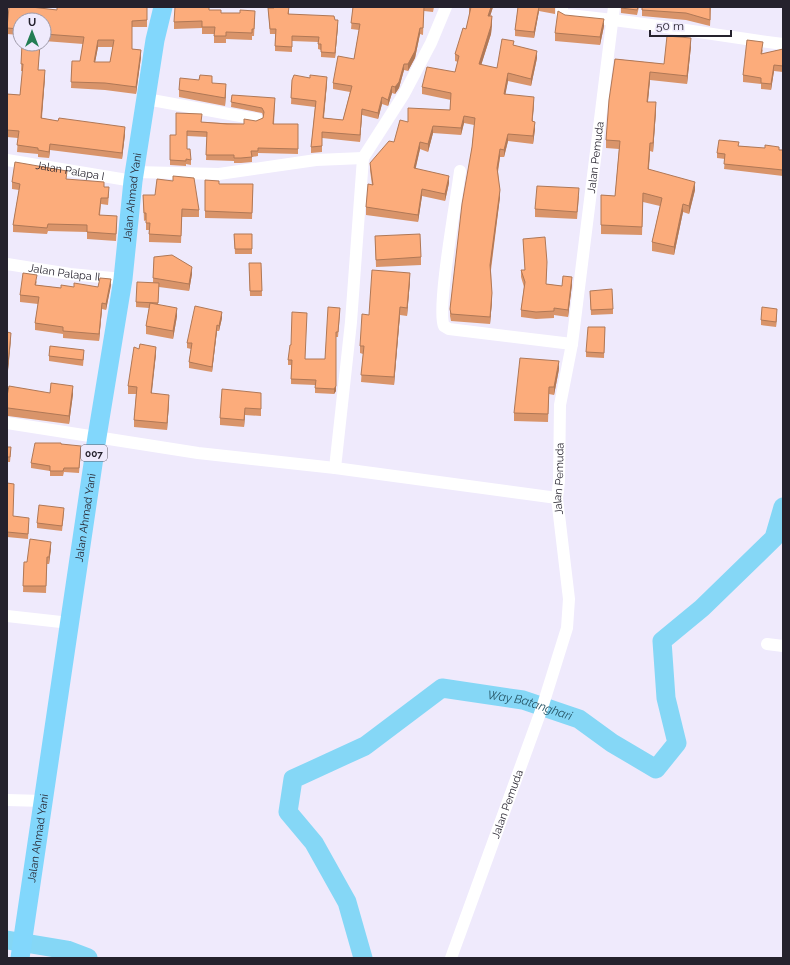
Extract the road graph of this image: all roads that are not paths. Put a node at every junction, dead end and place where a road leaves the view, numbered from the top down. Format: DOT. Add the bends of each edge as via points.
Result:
graph roads {
  1 [pos="163,7"];
  2 [pos="446,7"];
  3 [pos="562,7"];
  4 [pos="613,13"];
  5 [pos="783,44"];
  6 [pos="146,99"];
  7 [pos="257,119"];
  8 [pos="363,158"];
  9 [pos="7,160"];
  10 [pos="460,171"];
  11 [pos="134,176"];
  12 [pos="7,264"];
  13 [pos="123,279"];
  14 [pos="572,344"];
  15 [pos="7,423"];
  16 [pos="97,437"];
  17 [pos="334,468"];
  18 [pos="557,498"];
  19 [pos="7,616"];
  20 [pos="70,623"];
  21 [pos="767,644"];
  22 [pos="783,646"];
  23 [pos="7,800"];
  24 [pos="44,801"];
  25 [pos="20,957"];
  26 [pos="451,958"];
  1 -- 6 [label="main road, Jalan Ahmad Yani / 007"];
  2 -- 8 [label="street" via="431,43 404,94"];
  3 -- 4 [label="street" via="562,13 566,15"];
  4 -- 5 [label="street" via="694,32"];
  4 -- 14 [label="street, Jalan Pemuda"];
  6 -- 7 [label="street"];
  6 -- 11 [label="main road, Jalan Ahmad Yani / 007"];
  8 -- 11 [label="street, Jalan Palapa I" via="316,160 219,174"];
  8 -- 17 [label="street" via="351,322"];
  9 -- 11 [label="street, Jalan Palapa I"];
  10 -- 14 [label="street" via="443,296 441,318 444,326 449,329"];
  11 -- 13 [label="main road, Jalan Ahmad Yani / 007"];
  12 -- 13 [label="street, Jalan Palapa II"];
  13 -- 16 [label="main road, Jalan Ahmad Yani / 007"];
  14 -- 18 [label="street, Jalan Pemuda" via="560,405"];
  15 -- 16 [label="street"];
  16 -- 17 [label="street" via="198,453"];
  16 -- 20 [label="main road, Jalan Ahmad Yani / 007"];
  17 -- 18 [label="street"];
  18 -- 26 [label="street, Jalan Pemuda" via="569,599 567,628 542,708"];
  19 -- 20 [label="street"];
  20 -- 24 [label="main road, Jalan Ahmad Yani / 007"];
  21 -- 22 [label="street"];
  23 -- 24 [label="street"];
  24 -- 25 [label="main road, Jalan Ahmad Yani / 007"];
}
